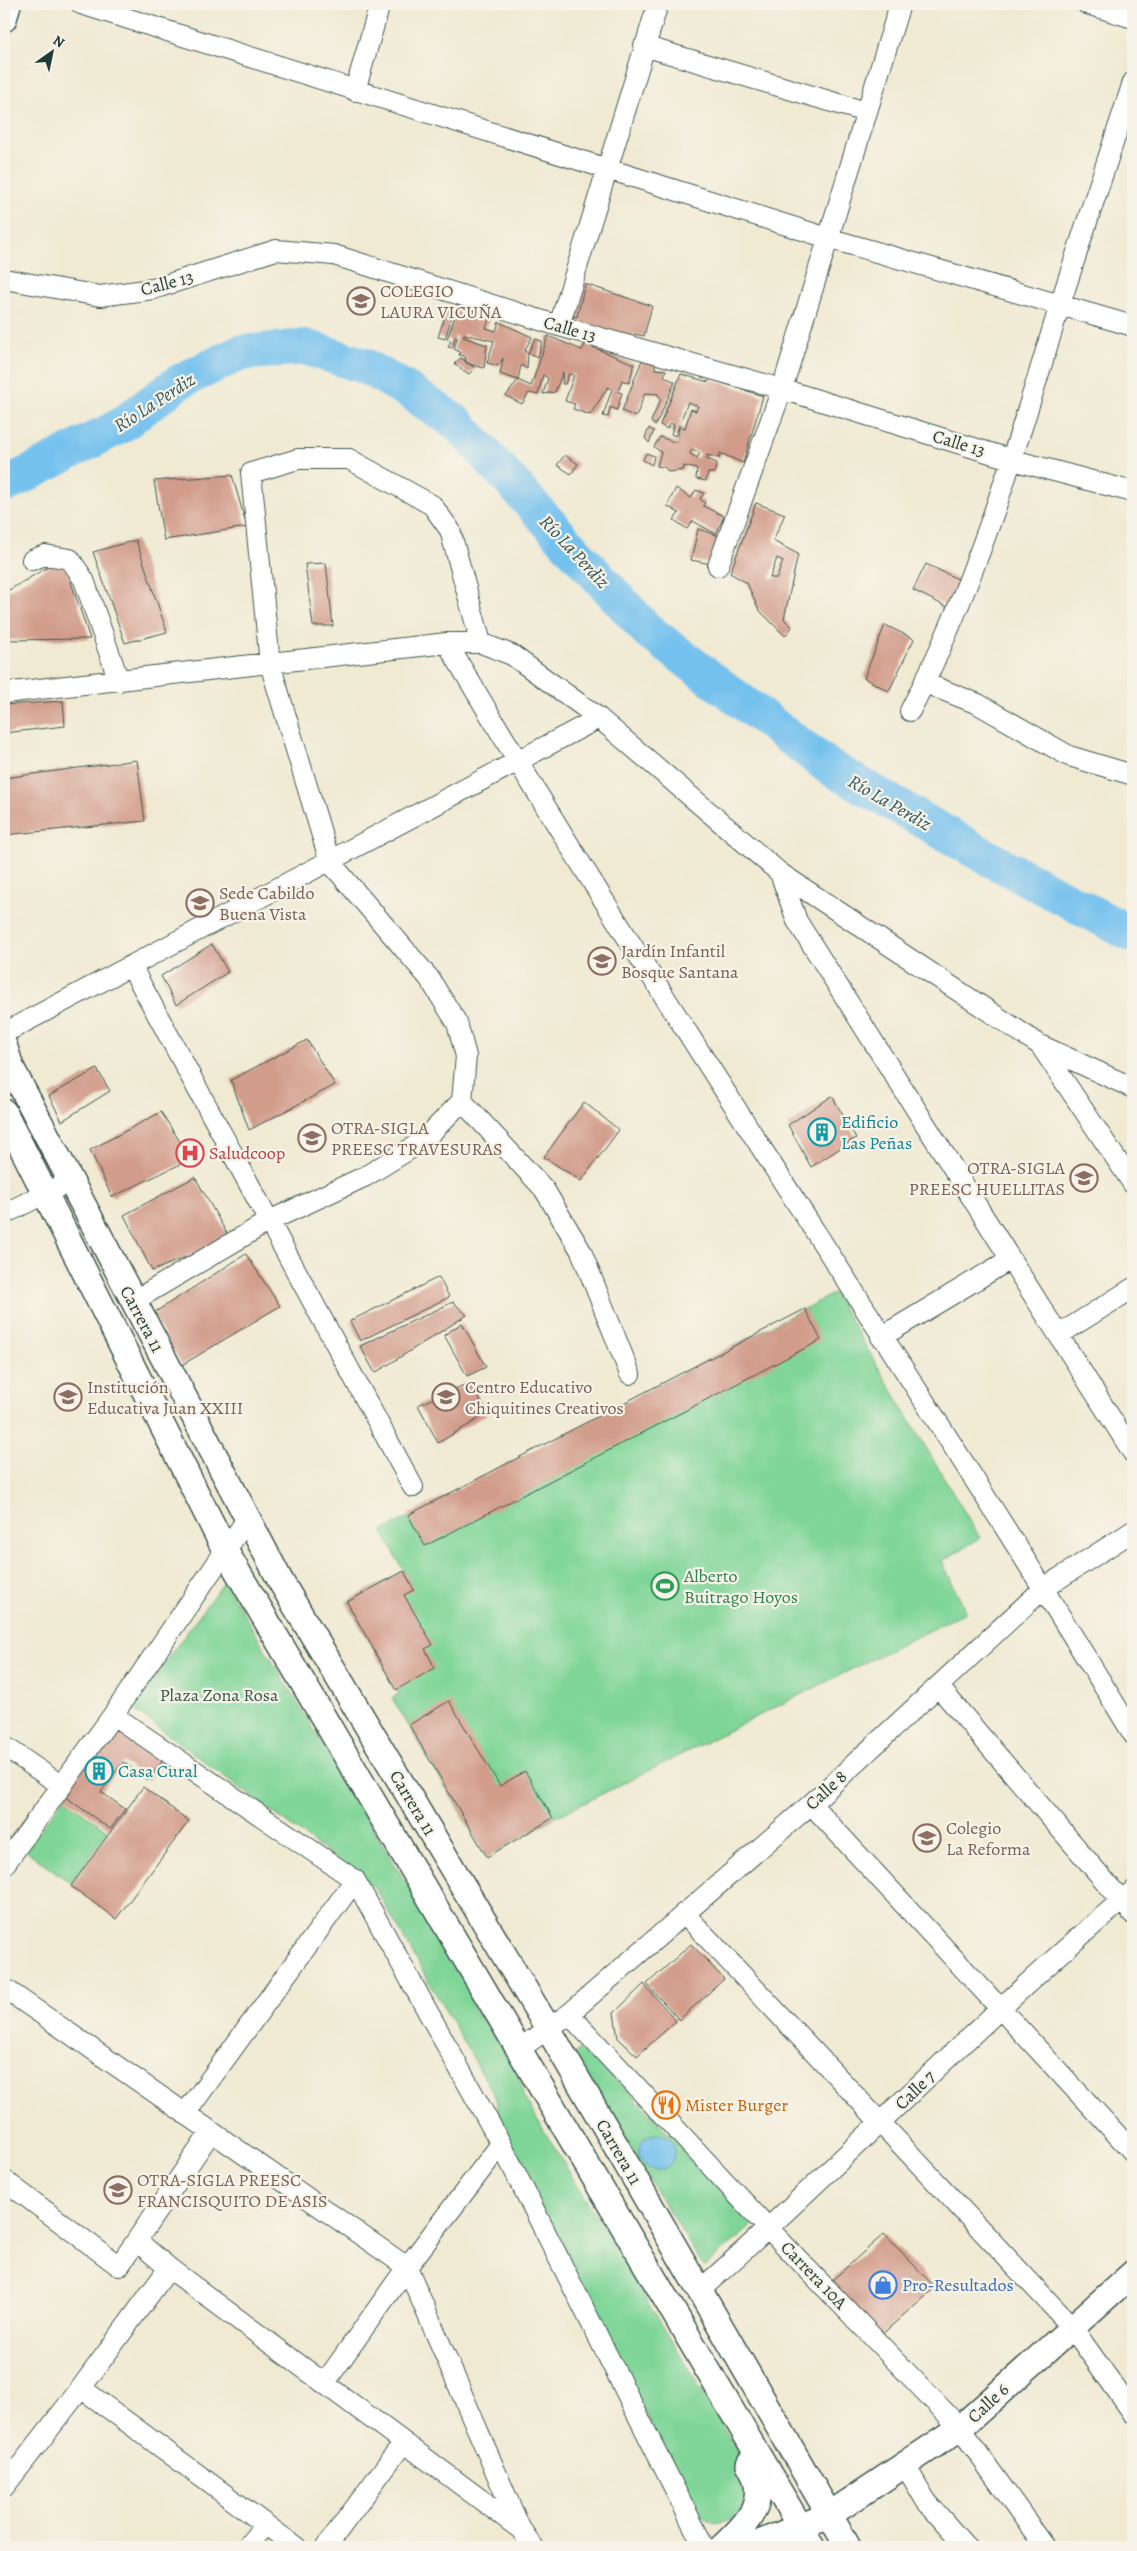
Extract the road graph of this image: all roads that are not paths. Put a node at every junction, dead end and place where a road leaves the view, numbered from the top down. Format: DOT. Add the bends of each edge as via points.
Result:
graph roads {
  1 [pos="8,4"];
  2 [pos="81,4"];
  3 [pos="380,4"];
  4 [pos="658,4"];
  5 [pos="900,4"];
  6 [pos="1087,4"];
  7 [pos="1133,18"];
  8 [pos="4,19"];
  9 [pos="644,46"];
  10 [pos="1133,82"];
  11 [pos="355,91"];
  12 [pos="866,112"];
  13 [pos="605,170"];
  14 [pos="828,238"];
  15 [pos="4,278"];
  16 [pos="1060,306"];
  17 [pos="559,326"];
  18 [pos="1133,326"];
  19 [pos="782,389"];
  20 [pos="1013,460"];
  21 [pos="1133,492"];
  22 [pos="32,560"];
  23 [pos="718,566"];
  24 [pos="447,643"];
  25 [pos="481,643"];
  26 [pos="270,664"];
  27 [pos="119,681"];
  28 [pos="925,683"];
  29 [pos="4,694"];
  30 [pos="910,711"];
  31 [pos="599,718"];
  32 [pos="518,763"];
  33 [pos="1133,775"];
  34 [pos="330,862"];
  35 [pos="780,873"];
  36 [pos="131,966"];
  37 [pos="4,1034"];
  38 [pos="4,1045"];
  39 [pos="1040,1045"];
  40 [pos="1133,1088"];
  41 [pos="462,1101"];
  42 [pos="4,1112"];
  43 [pos="70,1181"];
  44 [pos="1133,1184"];
  45 [pos="46,1194"];
  46 [pos="4,1214"];
  47 [pos="269,1222"];
  48 [pos="1009,1260"];
  49 [pos="1133,1288"];
  50 [pos="132,1302"];
  51 [pos="1060,1334"];
  52 [pos="881,1337"];
  53 [pos="630,1374"];
  54 [pos="1133,1453"];
  55 [pos="413,1487"];
  56 [pos="247,1519"];
  57 [pos="1133,1531"];
  58 [pos="226,1552"];
  59 [pos="1044,1588"];
  60 [pos="938,1686"];
  61 [pos="113,1715"];
  62 [pos="1133,1734"];
  63 [pos="4,1746"];
  64 [pos="62,1786"];
  65 [pos="811,1804"];
  66 [pos="4,1865"];
  67 [pos="354,1880"];
  68 [pos="1129,1902"];
  69 [pos="684,1913"];
  70 [pos="4,1988"];
  71 [pos="1000,2008"];
  72 [pos="569,2014"];
  73 [pos="549,2030"];
  74 [pos="519,2049"];
  75 [pos="185,2114"];
  76 [pos="880,2123"];
  77 [pos="211,2132"];
  78 [pos="501,2144"];
  79 [pos="1133,2152"];
  80 [pos="4,2180"];
  81 [pos="769,2229"];
  82 [pos="136,2241"];
  83 [pos="406,2267"];
  84 [pos="169,2268"];
  85 [pos="1133,2273"];
  86 [pos="699,2291"];
  87 [pos="1071,2326"];
  88 [pos="324,2384"];
  89 [pos="81,2388"];
  90 [pos="1133,2413"];
  91 [pos="960,2428"];
  92 [pos="403,2443"];
  93 [pos="756,2454"];
  94 [pos="905,2465"];
  95 [pos="4,2487"];
  96 [pos="829,2515"];
  97 [pos="265,2524"];
  98 [pos="520,2528"];
  99 [pos="806,2537"];
  100 [pos="247,2547"];
  101 [pos="296,2547"];
  102 [pos="326,2547"];
  103 [pos="533,2547"];
  104 [pos="704,2547"];
  105 [pos="722,2547"];
  106 [pos="749,2547"];
  107 [pos="848,2547"];
  108 [pos="966,2547"];
  109 [pos="1045,2547"];
  1 -- 8 [label="main road"];
  2 -- 11 [label="street"];
  3 -- 11 [label="street"];
  4 -- 9 [label="street"];
  5 -- 12 [label="street"];
  6 -- 7 [label="street"];
  9 -- 12 [label="street"];
  9 -- 13 [label="street"];
  10 -- 16 [label="street"];
  11 -- 13 [label="street"];
  12 -- 14 [label="street"];
  13 -- 14 [label="street"];
  13 -- 17 [label="street"];
  14 -- 16 [label="street"];
  14 -- 19 [label="street"];
  15 -- 17 [label="street, Calle 13" via="100,296 153,289 276,250 305,252 334,255"];
  16 -- 18 [label="street"];
  16 -- 20 [label="street"];
  17 -- 19 [label="street, Calle 13"];
  19 -- 20 [label="street, Calle 13"];
  19 -- 23 [label="street"];
  20 -- 21 [label="street, Calle 13"];
  20 -- 28 [label="street" via="969,585"];
  22 -- 27 [label="street" via="46,555 70,559 77,566"];
  24 -- 25 [label="street"];
  24 -- 26 [label="street"];
  24 -- 32 [label="street"];
  25 -- 26 [label="street" via="450,530 432,505 349,458 298,459 250,473"];
  25 -- 31 [label="street" via="512,655"];
  26 -- 27 [label="street"];
  26 -- 34 [label="street"];
  27 -- 29 [label="street"];
  28 -- 30 [label="street"];
  28 -- 33 [label="street" via="978,704 1069,756"];
  31 -- 32 [label="street"];
  31 -- 35 [label="street"];
  32 -- 34 [label="street"];
  32 -- 52 [label="street"];
  34 -- 36 [label="street"];
  34 -- 41 [label="street" via="429,978 456,1023 466,1056"];
  35 -- 39 [label="street"];
  35 -- 48 [label="street" via="797,921"];
  36 -- 37 [label="street"];
  36 -- 47 [label="street"];
  38 -- 43 [label="main road, Carrera 11"];
  39 -- 40 [label="street"];
  39 -- 44 [label="street"];
  41 -- 47 [label="street" via="423,1141 366,1176"];
  41 -- 53 [label="street" via="544,1189 581,1251"];
  42 -- 45 [label="main road, Carrera 11"];
  43 -- 45 [label="street"];
  43 -- 50 [label="main road, Carrera 11"];
  45 -- 46 [label="street"];
  45 -- 58 [label="main road, Carrera 11"];
  47 -- 50 [label="street"];
  47 -- 55 [label="street"];
  48 -- 51 [label="street"];
  48 -- 52 [label="street"];
  49 -- 51 [label="street"];
  50 -- 56 [label="main road, Carrera 11"];
  51 -- 54 [label="street"];
  52 -- 59 [label="street"];
  56 -- 58 [label="street"];
  56 -- 73 [label="main road, Carrera 11" via="281,1582"];
  57 -- 59 [label="street, Calle 8"];
  58 -- 61 [label="street"];
  58 -- 74 [label="main road, Carrera 11"];
  59 -- 60 [label="street, Calle 8"];
  59 -- 62 [label="street"];
  60 -- 65 [label="street, Calle 8"];
  60 -- 68 [label="street"];
  61 -- 64 [label="street"];
  61 -- 67 [label="street"];
  63 -- 64 [label="street"];
  64 -- 66 [label="street"];
  65 -- 69 [label="street, Calle 8"];
  65 -- 71 [label="street"];
  67 -- 75 [label="street"];
  67 -- 78 [label="street"];
  68 -- 71 [label="street, Calle 7"];
  69 -- 72 [label="street, Calle 8"];
  69 -- 76 [label="street"];
  70 -- 75 [label="street"];
  71 -- 76 [label="street, Calle 7"];
  71 -- 79 [label="street"];
  72 -- 73 [label="street, Calle 8"];
  72 -- 81 [label="street, Carrera 10A"];
  73 -- 74 [label="street, Calle 8"];
  73 -- 86 [label="main road, Carrera 11"];
  74 -- 93 [label="main road, Carrera 11"];
  75 -- 77 [label="street"];
  76 -- 81 [label="street, Calle 7"];
  76 -- 87 [label="street"];
  77 -- 82 [label="street"];
  77 -- 83 [label="street"];
  78 -- 83 [label="street"];
  78 -- 104 [label="street"];
  80 -- 82 [label="street" via="119,2266"];
  81 -- 86 [label="street, Calle 7"];
  81 -- 91 [label="street, Carrera 10A"];
  82 -- 84 [label="street"];
  83 -- 88 [label="street"];
  83 -- 98 [label="street"];
  84 -- 88 [label="street"];
  84 -- 89 [label="street"];
  85 -- 87 [label="main road, Calle 6"];
  86 -- 96 [label="main road, Carrera 11"];
  87 -- 90 [label="street"];
  87 -- 91 [label="main road, Calle 6"];
  88 -- 92 [label="street"];
  89 -- 95 [label="street"];
  89 -- 97 [label="street"];
  91 -- 94 [label="main road, Calle 6"];
  91 -- 109 [label="street, Carrera 10A"];
  92 -- 98 [label="street"];
  92 -- 102 [label="street"];
  93 -- 99 [label="main road, Carrera 11"];
  93 -- 105 [label="main road" via="749,2464 759,2483 758,2501 741,2529"];
  94 -- 96 [label="main road, Calle 6"];
  94 -- 108 [label="street" via="926,2501"];
  96 -- 99 [label="main road, Calle 6"];
  96 -- 107 [label="main road, Carrera 11"];
  97 -- 100 [label="street"];
  97 -- 101 [label="street"];
  98 -- 103 [label="street"];
  99 -- 106 [label="main road, Calle 6"];
}
